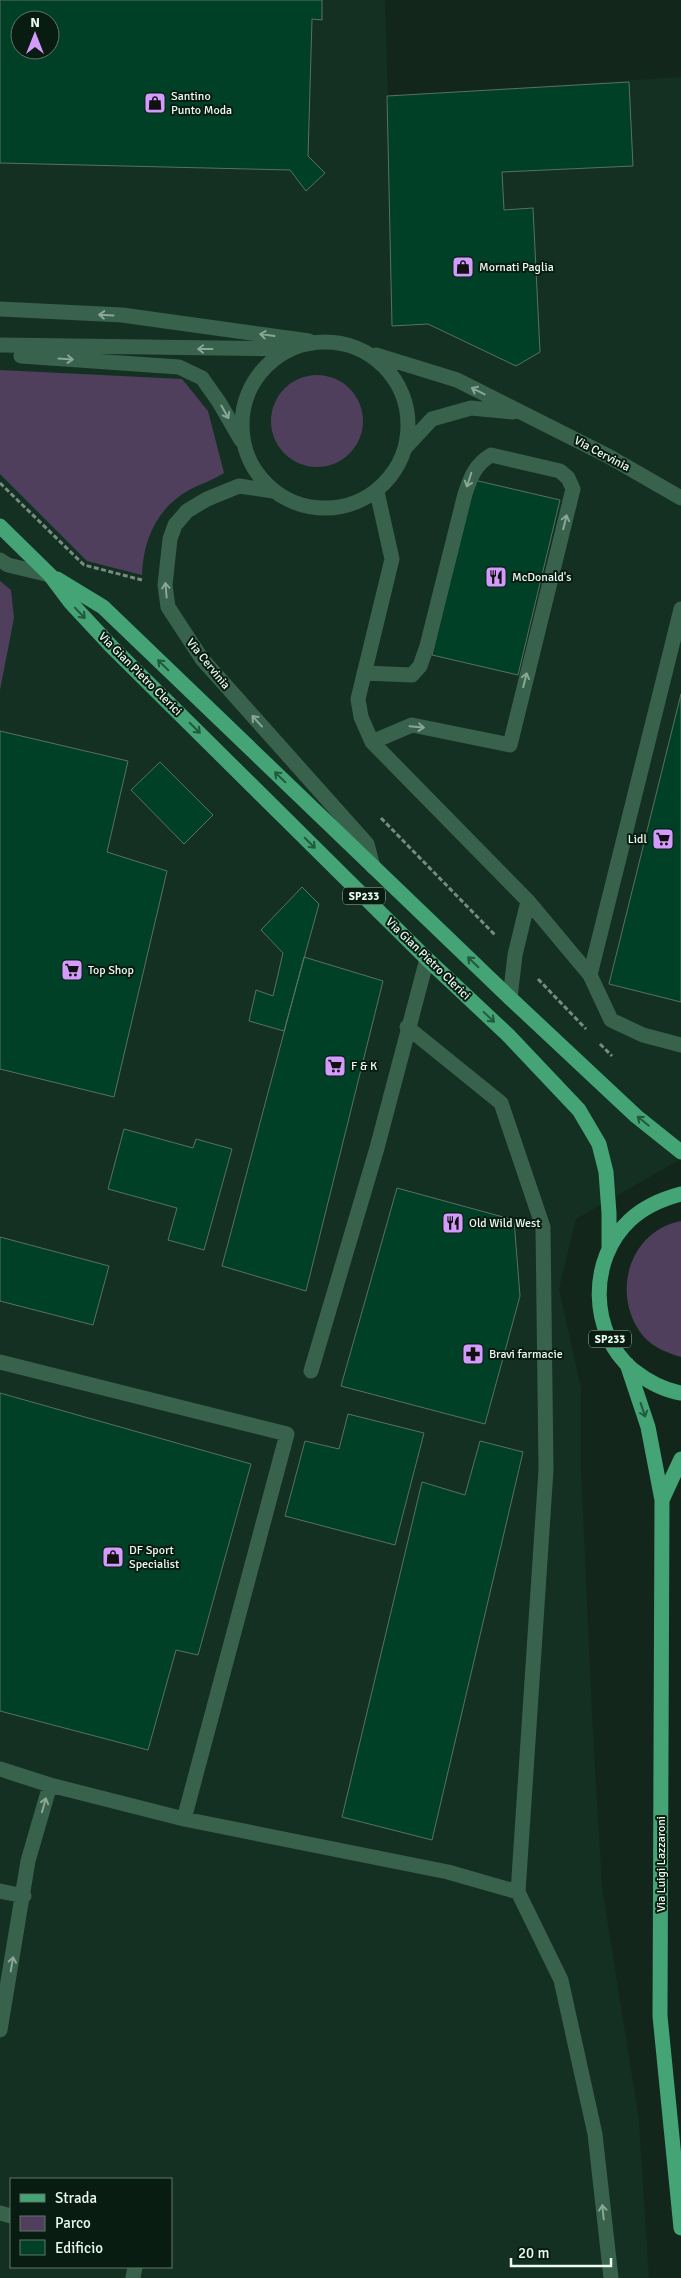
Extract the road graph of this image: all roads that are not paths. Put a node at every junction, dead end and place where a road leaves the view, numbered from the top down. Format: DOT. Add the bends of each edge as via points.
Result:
graph roads {
  1 [pos="0,309"];
  2 [pos="315,342"];
  3 [pos="0,345"];
  4 [pos="289,349"];
  5 [pos="368,353"];
  6 [pos="0,354"];
  7 [pos="521,413"];
  8 [pos="243,444"];
  9 [pos="406,447"];
  10 [pos="273,491"];
  11 [pos="377,492"];
  12 [pos="681,498"];
  13 [pos="0,526"];
  14 [pos="0,560"];
  15 [pos="50,575"];
  16 [pos="681,609"];
  17 [pos="364,673"];
  18 [pos="372,742"];
  19 [pos="373,867"];
  20 [pos="528,901"];
  21 [pos="427,958"];
  22 [pos="590,975"];
  23 [pos="510,998"];
  24 [pos="408,1027"];
  25 [pos="681,1045"];
  26 [pos="681,1152"];
  27 [pos="681,1194"];
  28 [pos="609,1249"];
  29 [pos="0,1362"];
  30 [pos="627,1364"];
  31 [pos="311,1371"];
  32 [pos="681,1393"];
  33 [pos="681,1459"];
  34 [pos="662,1500"];
  35 [pos="0,1769"];
  36 [pos="50,1785"];
  37 [pos="184,1818"];
  38 [pos="0,1891"];
  39 [pos="518,1892"];
  40 [pos="24,1896"];
  41 [pos="0,2030"];
  42 [pos="681,2228"];
  43 [pos="610,2278"];
  2 -- 1 [label="street, one-way" via="122,316"];
  2 -- 4 [label="street"];
  2 -- 5 [label="street" via="342,343"];
  4 -- 3 [label="street, one-way"];
  4 -- 8 [label="street" via="266,365 249,389 241,415"];
  7 -- 5 [label="street, Via Cervinia, one-way" via="456,380"];
  5 -- 9 [label="street" via="389,370 403,393 409,420"];
  6 -- 8 [label="street, one-way" via="179,367 202,378 220,402"];
  7 -- 9 [label="street, Via Cervinia" via="471,408 432,419"];
  7 -- 12 [label="street, Via Cervinia" via="608,456"];
  8 -- 10 [label="street" via="254,470"];
  9 -- 11 [label="street" via="395,472"];
  10 -- 11 [label="street" via="297,505 325,509 353,505"];
  19 -- 10 [label="street, Via Cervinia, one-way" via="367,844 202,659 168,607 165,585 170,539 187,511 239,486"];
  11 -- 17 [label="street" via="392,558"];
  13 -- 15 [label="main road, Via Gian Pietro Clerici / SP233"];
  14 -- 15 [label="street"];
  19 -- 15 [label="main road, Via Gian Pietro Clerici / SP233, one-way" via="103,607"];
  15 -- 21 [label="main road, Via Gian Pietro Clerici / SP233, one-way" via="71,604 111,646"];
  16 -- 22 [label="street"];
  17 -- 18 [label="street" via="358,699 361,717"];
  18 -- 17 [label="street, one-way" via="412,725 510,746 573,489 568,478 560,471 491,455 479,462 472,471 465,494 420,666 412,675"];
  18 -- 20 [label="street"];
  23 -- 19 [label="main road, Via Gian Pietro Clerici / SP233, one-way"];
  20 -- 22 [label="street"];
  20 -- 23 [label="street" via="514,955"];
  21 -- 24 [label="street"];
  21 -- 28 [label="main road, Via Gian Pietro Clerici / SP233, one-way" via="508,1035 588,1123 599,1144 606,1172"];
  22 -- 25 [label="street" via="611,1020 643,1035"];
  26 -- 23 [label="main road, Via Gian Pietro Clerici / SP233, one-way" via="636,1116"];
  24 -- 31 [label="street" via="378,1148"];
  24 -- 39 [label="street" via="500,1103 542,1226 546,1470"];
  27 -- 28 [label="main road, SP233" via="645,1208 630,1220"];
  28 -- 30 [label="main road, SP233" via="601,1272 600,1311 614,1349"];
  29 -- 37 [label="street" via="287,1434"];
  30 -- 32 [label="main road, SP233" via="657,1385"];
  30 -- 34 [label="main road, Via Luigi Lazzaroni / SP233, one-way" via="648,1427"];
  33 -- 34 [label="main road, Via Luigi Lazzaroni / SP233"];
  34 -- 42 [label="main road, Via Luigi Lazzaroni / SP233" via="660,2016"];
  35 -- 36 [label="street"];
  36 -- 37 [label="street"];
  40 -- 36 [label="street, one-way" via="28,1861"];
  37 -- 39 [label="street" via="448,1872"];
  38 -- 40 [label="street"];
  43 -- 39 [label="street, one-way" via="595,2134 561,1980"];
  41 -- 40 [label="street, one-way"];
}
